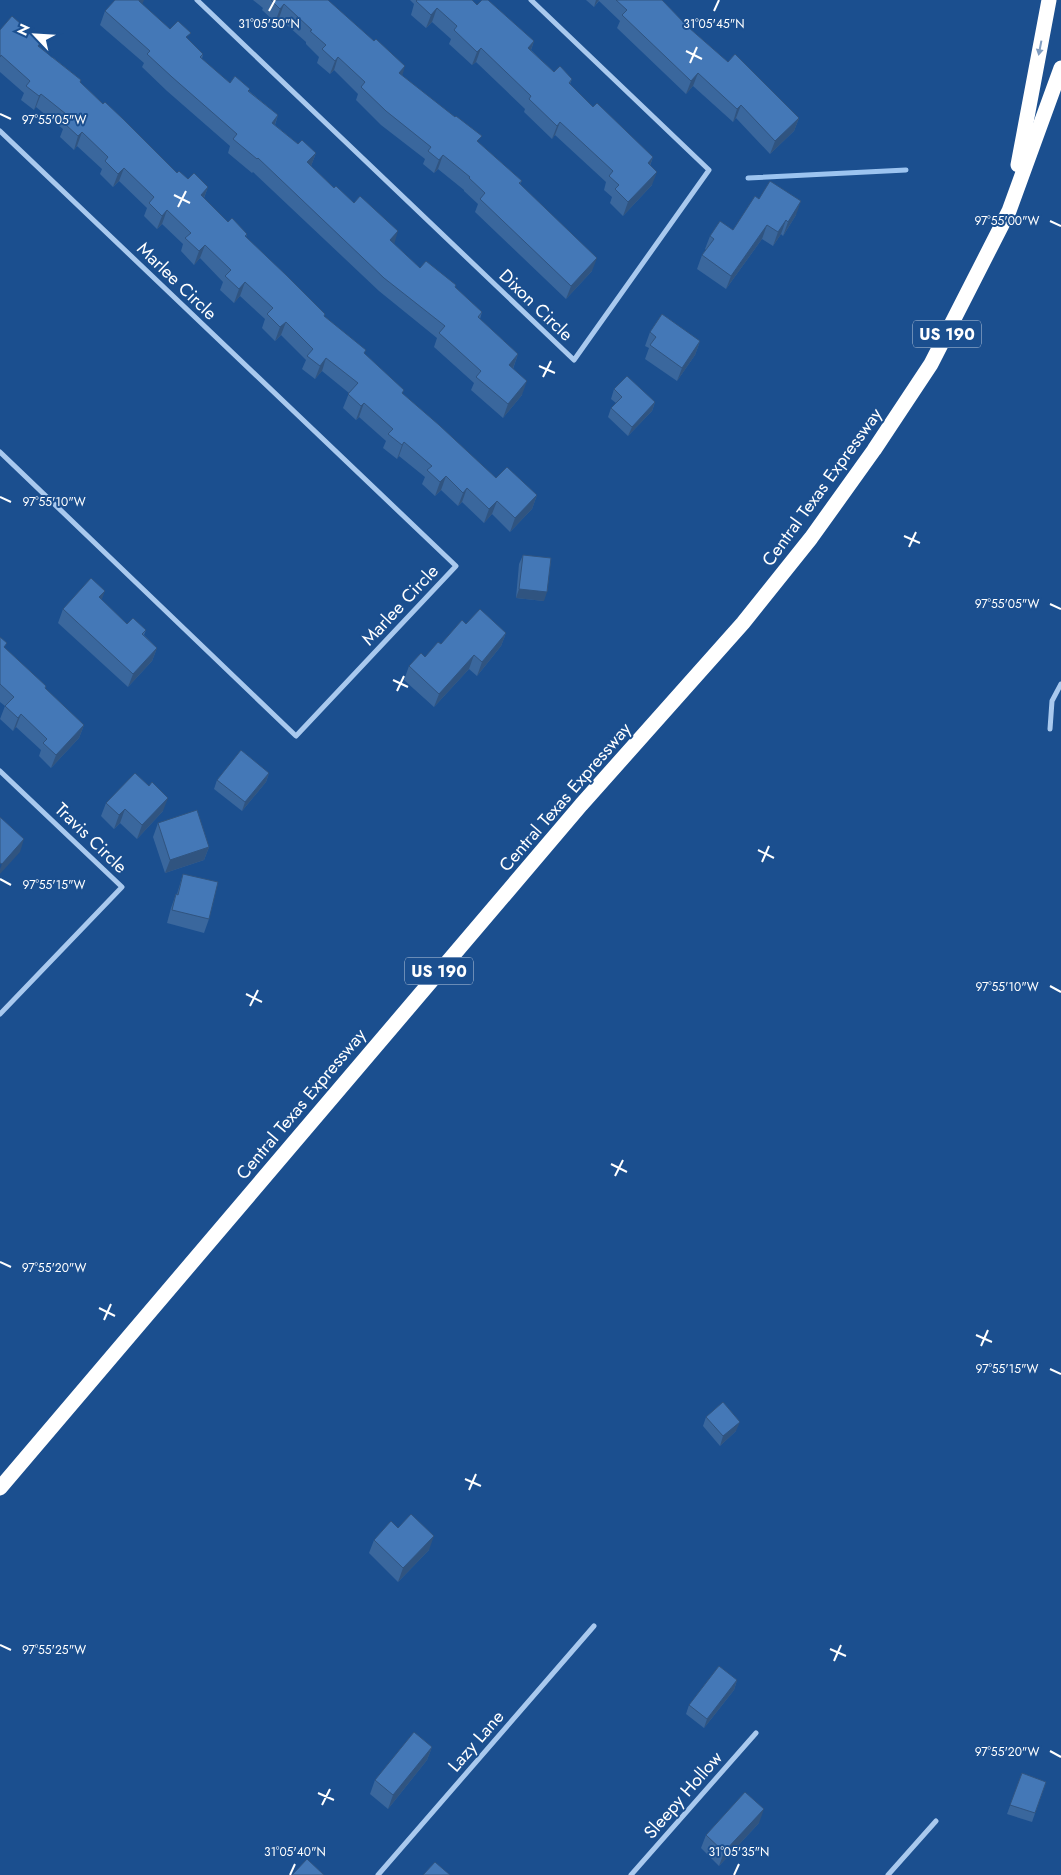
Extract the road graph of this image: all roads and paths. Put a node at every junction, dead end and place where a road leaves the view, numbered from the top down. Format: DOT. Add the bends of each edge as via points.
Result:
graph roads {
  1 [pos="197,0"];
  2 [pos="531,0"];
  3 [pos="1049,0"];
  4 [pos="1061,68"];
  5 [pos="0,131"];
  6 [pos="1009,211"];
  7 [pos="0,452"];
  8 [pos="1061,684"];
  9 [pos="1050,729"];
  10 [pos="0,771"];
  11 [pos="0,1014"];
  12 [pos="0,1488"];
  13 [pos="594,1626"];
  14 [pos="756,1733"];
  15 [pos="936,1821"];
  16 [pos="378,1875"];
  17 [pos="631,1875"];
  18 [pos="888,1875"];
  1 -- 2 [label="street, Dixon Circle" via="574,360 709,170"];
  3 -- 6 [label="highway, one-way"];
  4 -- 6 [label="highway, Central Texas Expressway / US 190"];
  5 -- 7 [label="street, Marlee Circle" via="456,566 296,736"];
  6 -- 12 [label="highway, Central Texas Expressway / US 190" via="931,364 844,493 781,577 581,805"];
  8 -- 9 [label="street" via="1052,701"];
  10 -- 11 [label="street, Travis Circle" via="122,887"];
  13 -- 16 [label="street, Lazy Lane"];
  14 -- 17 [label="street, Sleepy Hollow"];
  15 -- 18 [label="street"];
}
